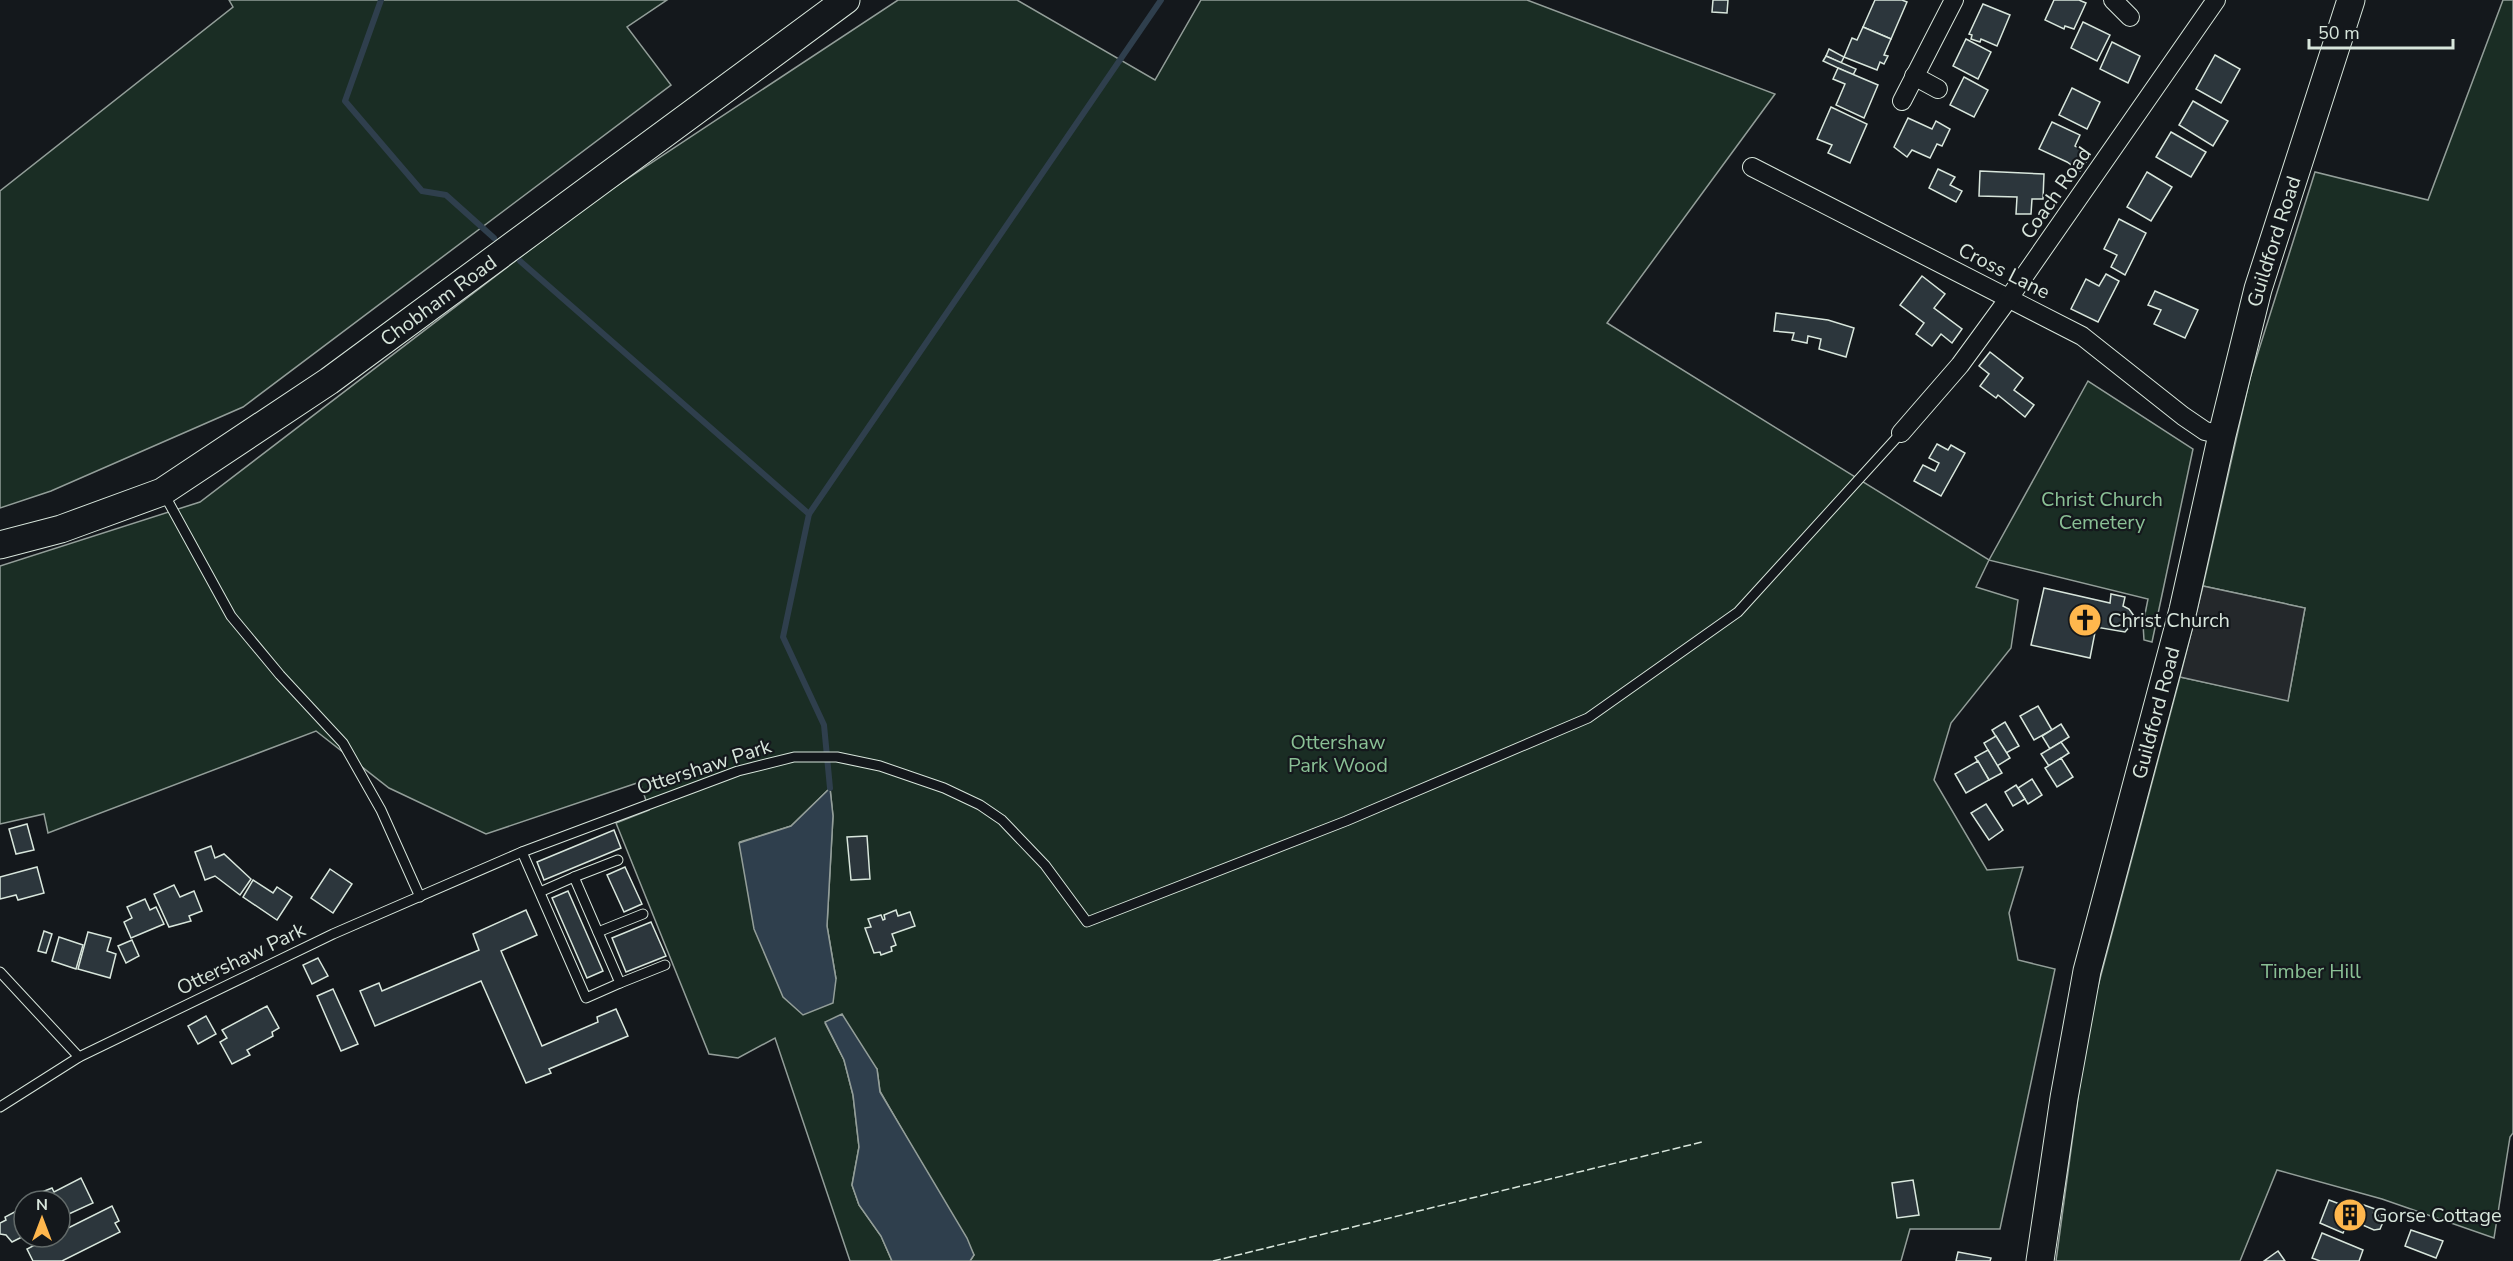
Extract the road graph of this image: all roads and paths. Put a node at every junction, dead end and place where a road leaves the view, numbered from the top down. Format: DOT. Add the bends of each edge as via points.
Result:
graph roads {
  1 [pos="846,0"];
  2 [pos="1953,0"];
  3 [pos="2113,0"];
  4 [pos="2216,0"];
  5 [pos="2351,0"];
  6 [pos="2130,17"];
  7 [pos="1914,76"];
  8 [pos="1938,89"];
  9 [pos="1902,100"];
  10 [pos="1752,167"];
  11 [pos="2008,298"];
  12 [pos="1901,433"];
  13 [pos="2222,435"];
  14 [pos="162,492"];
  15 [pos="0,545"];
  16 [pos="522,852"];
  17 [pos="618,860"];
  18 [pos="574,877"];
  19 [pos="540,892"];
  20 [pos="420,897"];
  21 [pos="643,914"];
  22 [pos="598,932"];
  23 [pos="665,965"];
  24 [pos="0,972"];
  25 [pos="620,983"];
  26 [pos="79,1057"];
  27 [pos="0,1107"];
  28 [pos="2040,1261"];
  1 -- 14 [label="main road, Chobham Road" via="329,381"];
  2 -- 7 [label="street"];
  3 -- 6 [label="street"];
  4 -- 11 [label="street, Coach Road"];
  5 -- 13 [label="main road, Guildford Road" via="2258,289"];
  7 -- 8 [label="street"];
  7 -- 9 [label="street"];
  10 -- 11 [label="street, Cross Lane"];
  11 -- 12 [label="street, Coach Road" via="1960,365"];
  11 -- 13 [label="street, Cross Lane" via="2082,336 2184,416 2205,430"];
  12 -- 16 [label="lane, Ottershaw Park" via="1738,612 1588,718 1346,821 1087,922 1045,865 1002,820 980,805 880,766 837,757 794,757 738,771"];
  13 -- 28 [label="main road, Guildford Road" via="2183,610 2087,971"];
  14 -- 15 [label="main road, Chobham Road" via="61,529"];
  14 -- 20 [label="lane" via="231,616 343,743 381,810"];
  16 -- 19 [label="lane"];
  16 -- 20 [label="lane, Ottershaw Park"];
  17 -- 18 [label="lane"];
  18 -- 19 [label="lane"];
  18 -- 22 [label="lane"];
  19 -- 25 [label="lane" via="586,998"];
  20 -- 26 [label="lane, Ottershaw Park" via="333,934"];
  21 -- 22 [label="lane"];
  22 -- 25 [label="lane"];
  23 -- 25 [label="lane"];
  24 -- 26 [label="lane"];
  26 -- 27 [label="lane, Ottershaw Park"];
}
